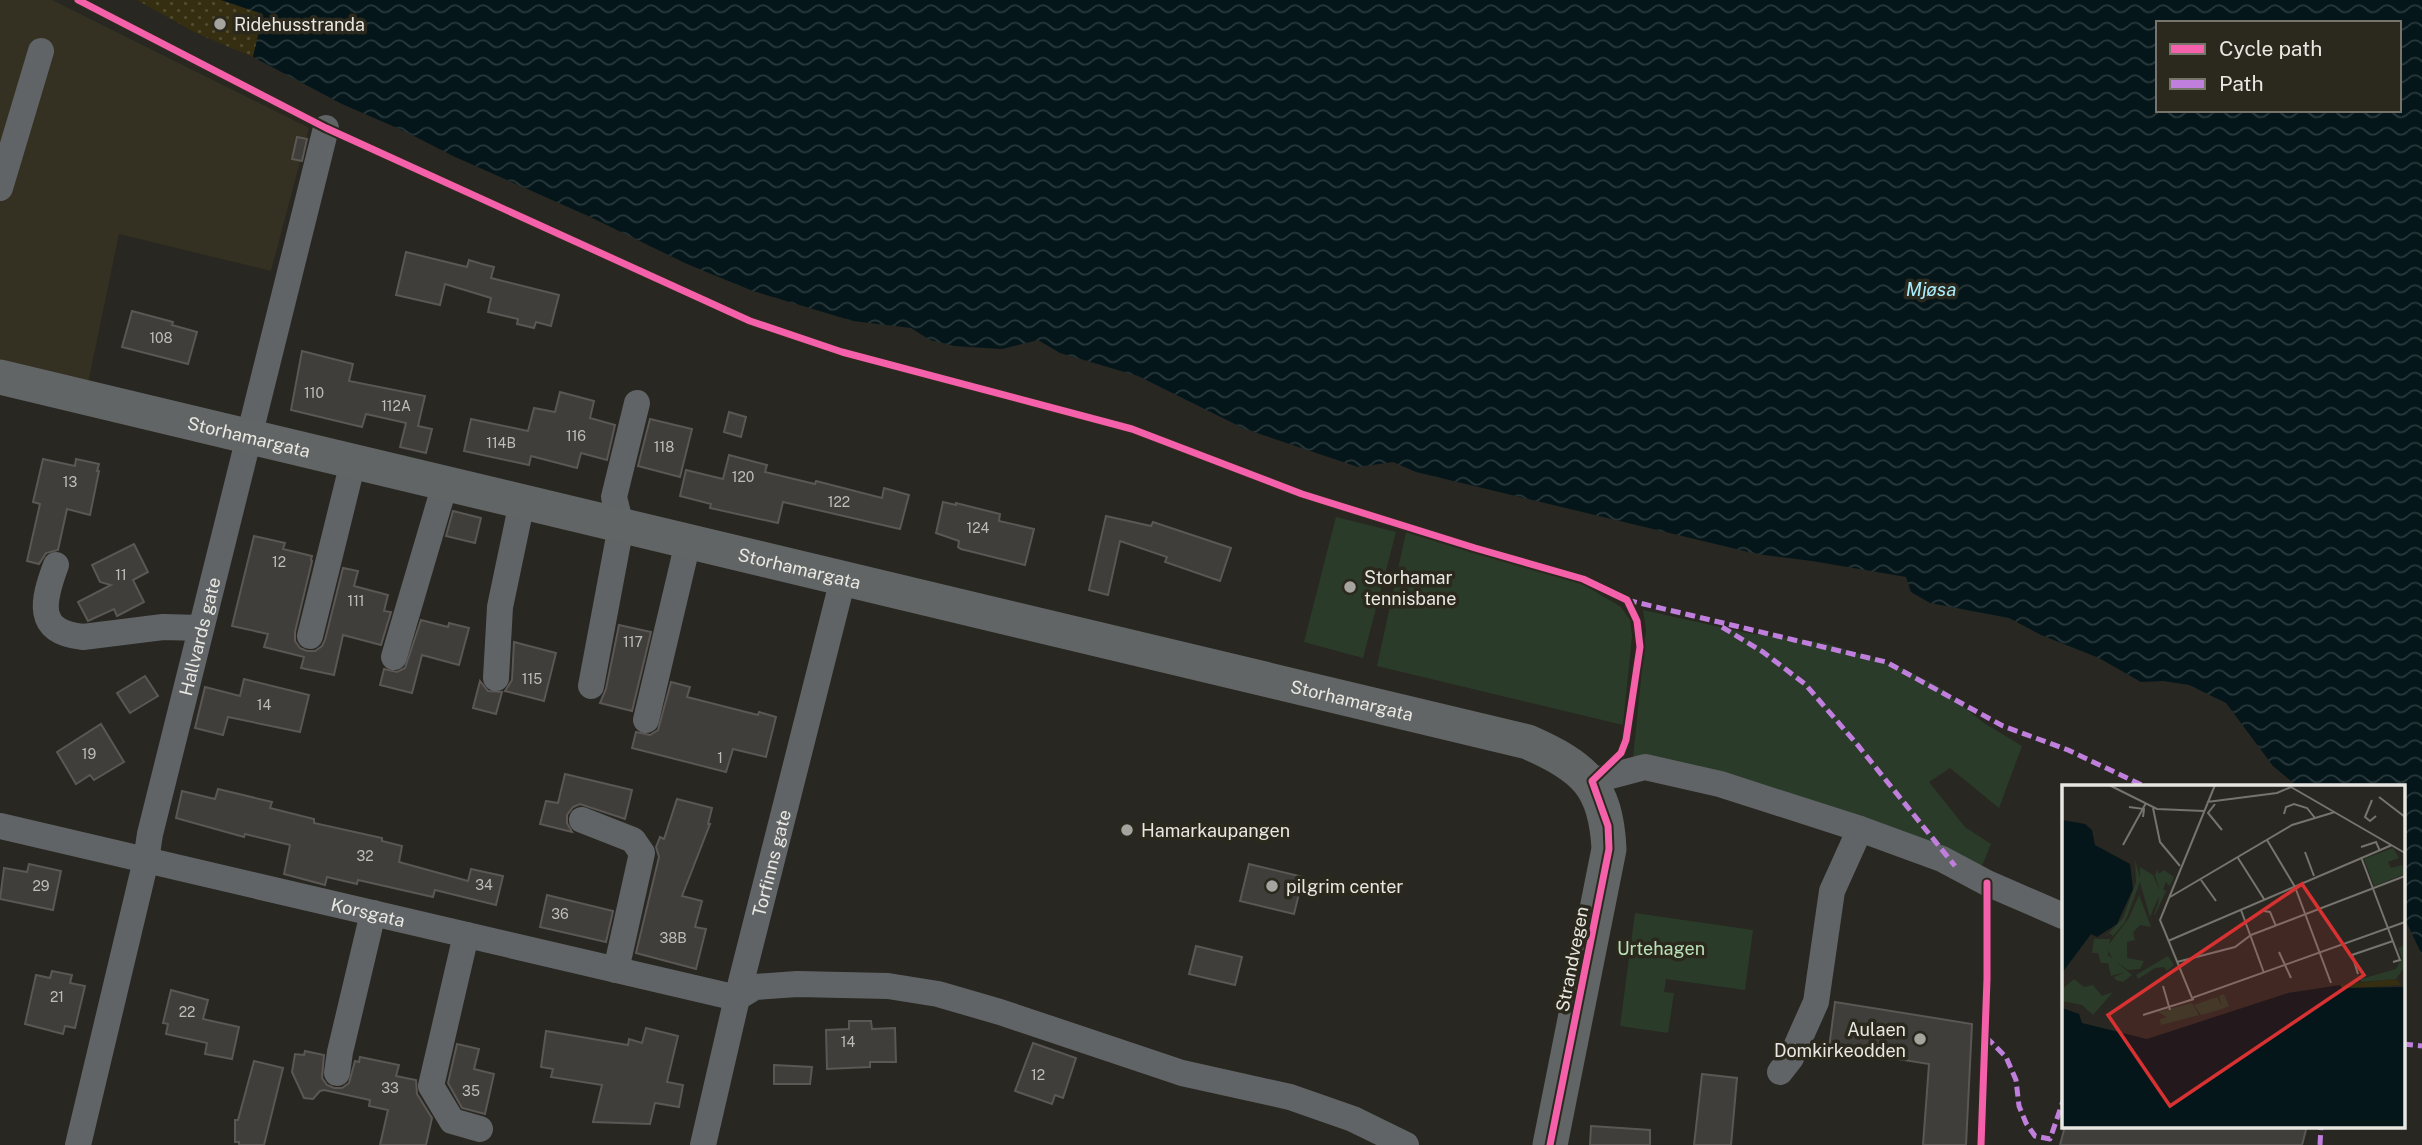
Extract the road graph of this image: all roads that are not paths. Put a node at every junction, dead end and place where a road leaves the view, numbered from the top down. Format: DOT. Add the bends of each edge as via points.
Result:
graph roads {
  1 [pos="41,51"];
  2 [pos="326,128"];
  3 [pos="0,188"];
  4 [pos="0,377"];
  5 [pos="637,402"];
  6 [pos="248,436"];
  7 [pos="353,462"];
  8 [pos="445,484"];
  9 [pos="522,502"];
  10 [pos="621,526"];
  11 [pos="688,542"];
  12 [pos="56,565"];
  13 [pos="843,579"];
  14 [pos="201,628"];
  15 [pos="310,636"];
  16 [pos="394,657"];
  17 [pos="496,678"];
  18 [pos="591,686"];
  19 [pos="646,720"];
  20 [pos="1591,781"];
  21 [pos="582,820"];
  22 [pos="0,826"];
  23 [pos="1860,829"];
  24 [pos="146,860"];
  25 [pos="373,913"];
  26 [pos="2062,916"];
  27 [pos="466,935"];
  28 [pos="616,970"];
  29 [pos="737,998"];
  30 [pos="1780,1072"];
  31 [pos="337,1073"];
  32 [pos="480,1129"];
  33 [pos="78,1145"];
  34 [pos="703,1145"];
  35 [pos="1406,1145"];
  36 [pos="1550,1145"];
  1 -- 3 [label="street"];
  2 -- 6 [label="street, Hallvards gate"];
  4 -- 6 [label="main road, Storhamargata"];
  5 -- 10 [label="street" via="614,497"];
  6 -- 7 [label="main road, Storhamargata"];
  6 -- 14 [label="street, Hallvards gate"];
  7 -- 8 [label="main road, Storhamargata"];
  7 -- 15 [label="street"];
  8 -- 9 [label="main road, Storhamargata"];
  8 -- 16 [label="street"];
  9 -- 10 [label="main road, Storhamargata"];
  9 -- 17 [label="street" via="500,607"];
  10 -- 11 [label="main road, Storhamargata"];
  10 -- 18 [label="street"];
  11 -- 13 [label="main road, Storhamargata"];
  11 -- 19 [label="street"];
  12 -- 14 [label="street" via="45,613 53,627 71,636 170,626"];
  13 -- 20 [label="main road, Storhamargata" via="1528,742 1556,754"];
  13 -- 29 [label="street, Torfinns gate"];
  14 -- 24 [label="street, Hallvards gate"];
  20 -- 23 [label="street" via="1645,767 1720,784"];
  20 -- 36 [label="main road, Strandvegen" via="1608,826 1609,849"];
  21 -- 28 [label="street" via="633,840 642,853"];
  22 -- 24 [label="street, Korsgata"];
  23 -- 26 [label="street" via="1942,859"];
  23 -- 30 [label="street" via="1832,891 1816,1002"];
  24 -- 25 [label="street, Korsgata"];
  24 -- 33 [label="street, Hallvards gate"];
  25 -- 27 [label="street, Korsgata"];
  25 -- 31 [label="street"];
  27 -- 28 [label="street, Korsgata"];
  27 -- 32 [label="street" via="431,1086 452,1121"];
  28 -- 29 [label="street, Korsgata"];
  29 -- 34 [label="street, Torfinns gate"];
  29 -- 35 [label="street" via="755,987 808,984 888,986 938,994 1182,1073 1290,1097 1353,1119"];
}
